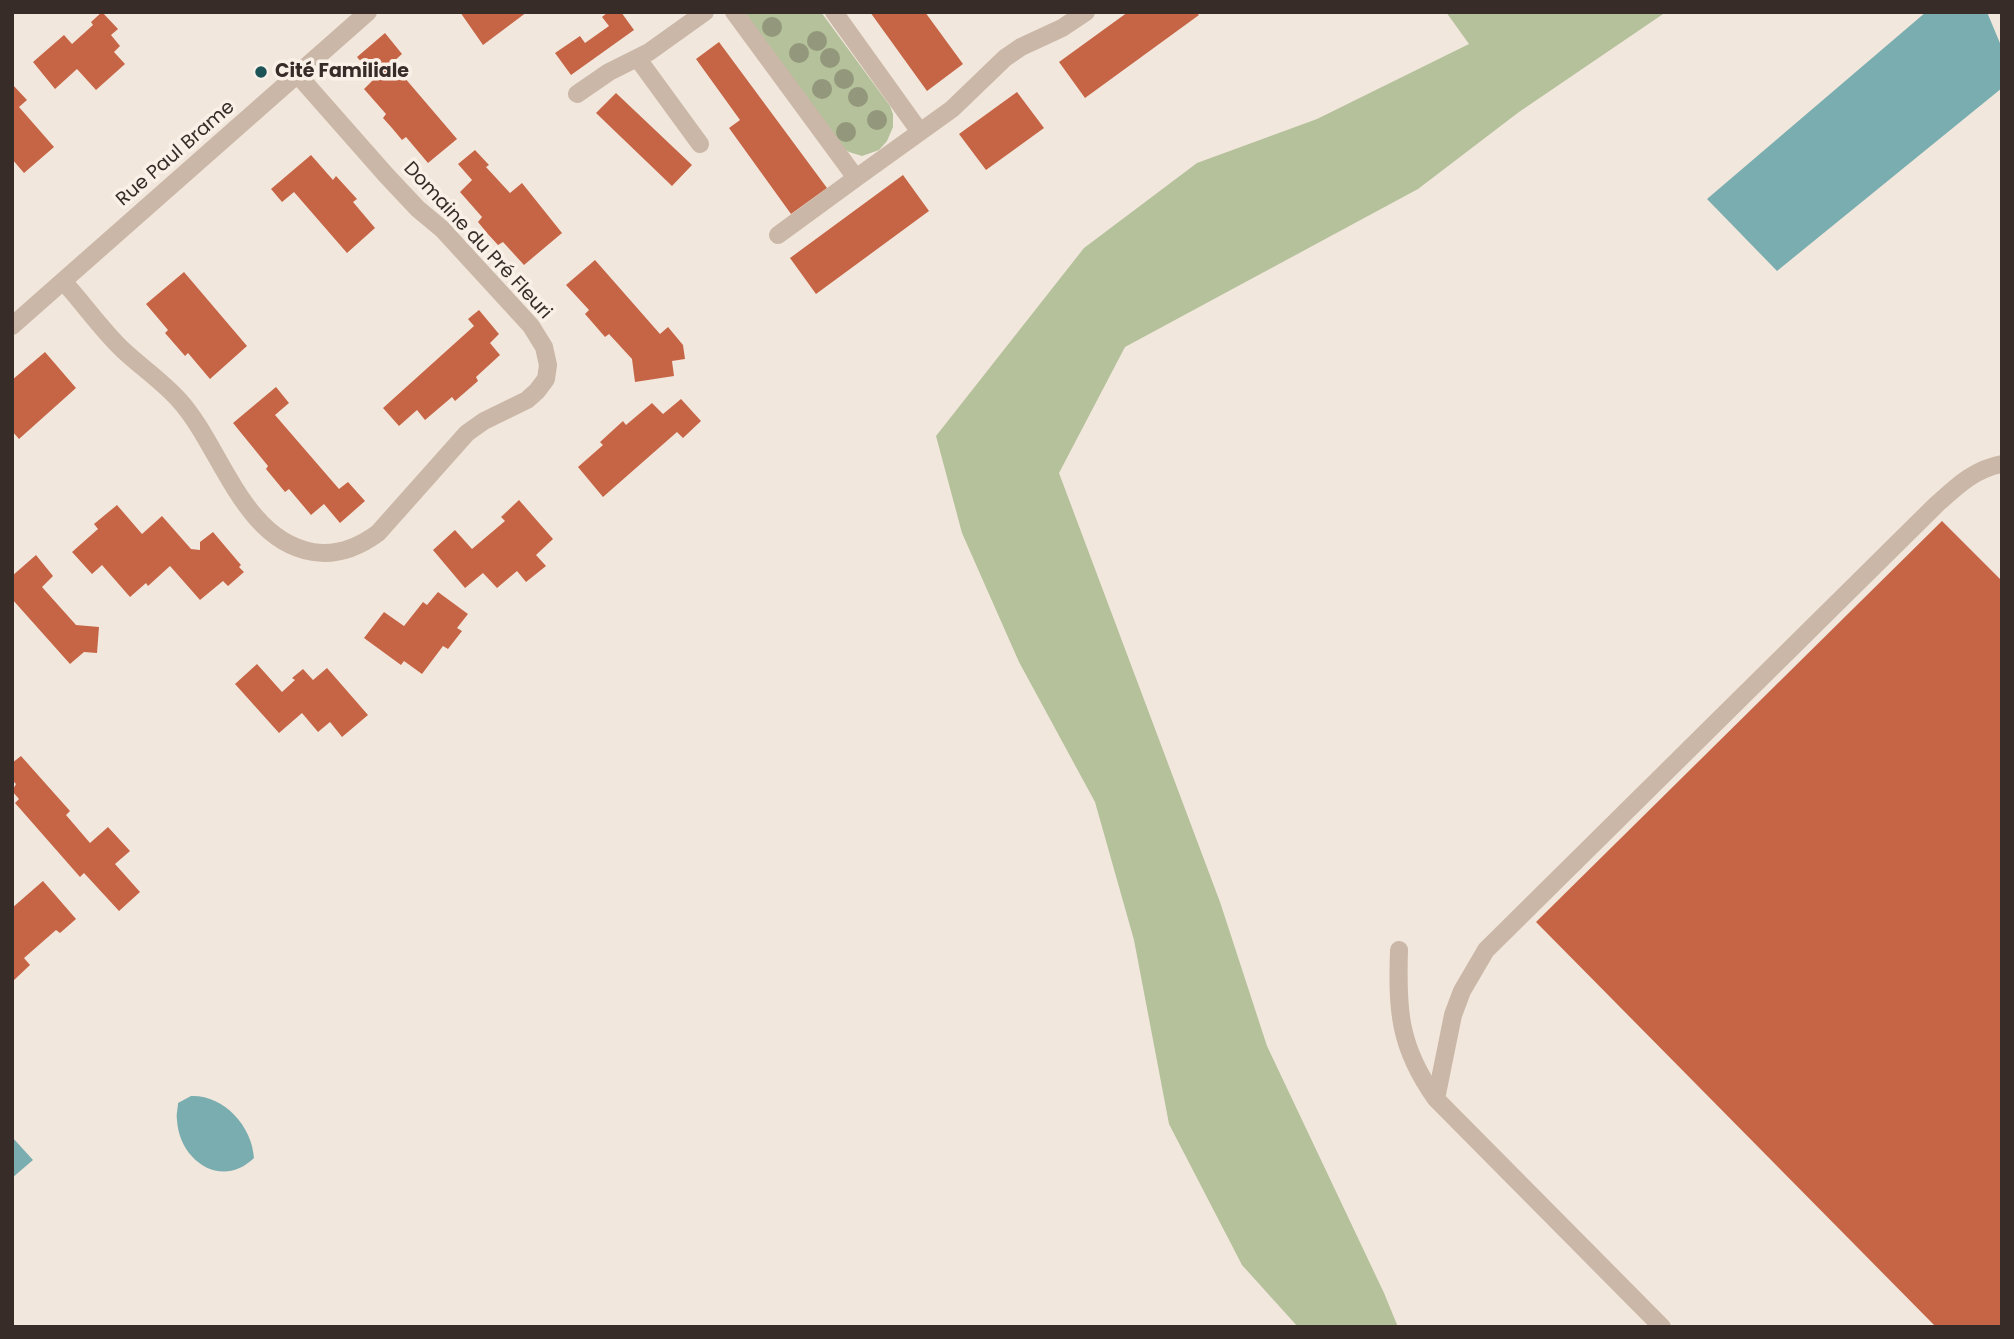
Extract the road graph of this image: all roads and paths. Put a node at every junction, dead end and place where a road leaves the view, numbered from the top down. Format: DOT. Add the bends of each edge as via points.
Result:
graph roads {
  1 [pos="368,12"];
  2 [pos="705,12"];
  3 [pos="734,12"];
  4 [pos="834,12"];
  5 [pos="1086,12"];
  6 [pos="638,59"];
  7 [pos="297,74"];
  8 [pos="577,94"];
  9 [pos="920,132"];
  10 [pos="700,144"];
  11 [pos="856,178"];
  12 [pos="778,235"];
  13 [pos="63,281"];
  14 [pos="12,326"];
  15 [pos="2002,464"];
  16 [pos="1399,950"];
  17 [pos="1436,1098"];
  18 [pos="1662,1327"];
  1 -- 7 [label="street, Rue Paul Brame"];
  2 -- 6 [label="street"];
  3 -- 11 [label="street"];
  4 -- 9 [label="street"];
  5 -- 9 [label="street" via="1005,58 952,109"];
  6 -- 8 [label="street"];
  6 -- 10 [label="street"];
  7 -- 13 [label="street, Rue Paul Brame"];
  7 -- 13 [label="street, Domaine du Pré Fleuri" via="386,175 531,326 544,347 548,365 546,379 537,391 467,433 378,533 364,543 330,553 285,543 252,512 178,399 105,332"];
  9 -- 11 [label="street"];
  11 -- 12 [label="street"];
  13 -- 14 [label="street, Rue Paul Brame"];
  15 -- 17 [label="street" via="1964,480 1936,505 1486,950 1454,1014"];
  16 -- 17 [label="street" via="1403,1033"];
  17 -- 18 [label="street"];
}
